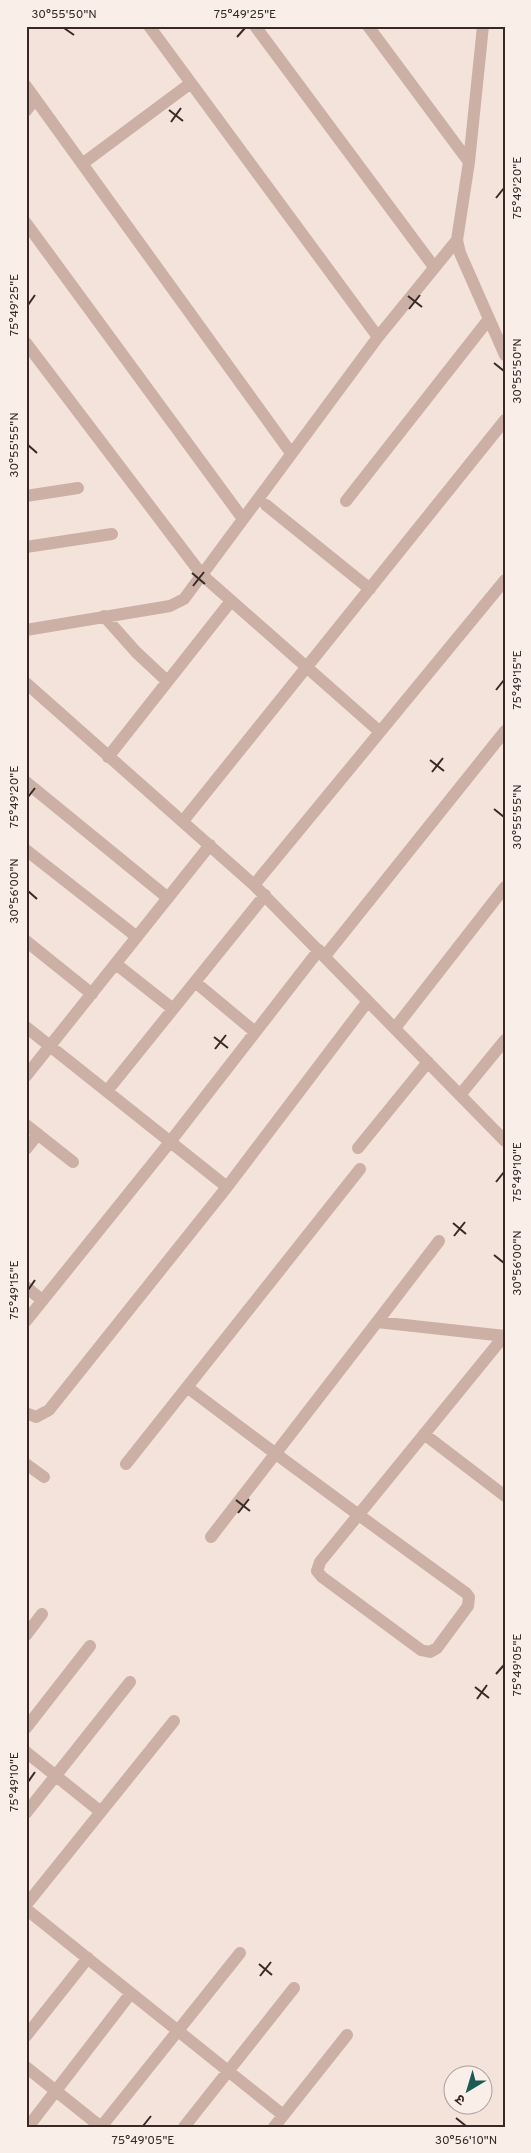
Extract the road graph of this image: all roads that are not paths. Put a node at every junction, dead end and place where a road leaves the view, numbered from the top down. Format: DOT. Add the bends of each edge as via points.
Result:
graph roads {
  1 [pos="149,26"];
  2 [pos="255,26"];
  3 [pos="368,26"];
  4 [pos="483,26"];
  5 [pos="191,83"];
  6 [pos="26,86"];
  7 [pos="36,99"];
  8 [pos="26,111"];
  9 [pos="469,162"];
  10 [pos="82,164"];
  11 [pos="26,223"];
  12 [pos="457,240"];
  13 [pos="434,267"];
  14 [pos="489,319"];
  15 [pos="378,338"];
  16 [pos="502,338"];
  17 [pos="26,342"];
  18 [pos="505,355"];
  19 [pos="505,420"];
  20 [pos="291,453"];
  21 [pos="78,488"];
  22 [pos="26,496"];
  23 [pos="346,501"];
  24 [pos="266,505"];
  25 [pos="243,519"];
  26 [pos="112,534"];
  27 [pos="26,547"];
  28 [pos="202,575"];
  29 [pos="505,580"];
  30 [pos="370,589"];
  31 [pos="231,601"];
  32 [pos="104,616"];
  33 [pos="26,630"];
  34 [pos="307,668"];
  35 [pos="168,682"];
  36 [pos="26,683"];
  37 [pos="380,731"];
  38 [pos="505,731"];
  39 [pos="108,757"];
  40 [pos="26,782"];
  41 [pos="183,821"];
  42 [pos="210,845"];
  43 [pos="26,850"];
  44 [pos="254,885"];
  45 [pos="505,887"];
  46 [pos="265,896"];
  47 [pos="168,898"];
  48 [pos="137,937"];
  49 [pos="26,941"];
  50 [pos="322,953"];
  51 [pos="116,964"];
  52 [pos="195,982"];
  53 [pos="92,994"];
  54 [pos="368,1000"];
  55 [pos="173,1009"];
  56 [pos="26,1027"];
  57 [pos="395,1028"];
  58 [pos="255,1032"];
  59 [pos="505,1040"];
  60 [pos="50,1047"];
  61 [pos="428,1062"];
  62 [pos="26,1076"];
  63 [pos="107,1092"];
  64 [pos="460,1094"];
  65 [pos="26,1125"];
  66 [pos="38,1134"];
  67 [pos="505,1141"];
  68 [pos="170,1142"];
  69 [pos="358,1148"];
  70 [pos="26,1149"];
  71 [pos="73,1162"];
  72 [pos="360,1169"];
  73 [pos="227,1187"];
  74 [pos="439,1241"];
  75 [pos="26,1287"];
  76 [pos="42,1300"];
  77 [pos="26,1321"];
  78 [pos="377,1322"];
  79 [pos="187,1387"];
  80 [pos="26,1413"];
  81 [pos="424,1434"];
  82 [pos="275,1454"];
  83 [pos="26,1464"];
  84 [pos="126,1464"];
  85 [pos="44,1477"];
  86 [pos="505,1496"];
  87 [pos="358,1515"];
  88 [pos="211,1537"];
  89 [pos="42,1614"];
  90 [pos="26,1634"];
  91 [pos="90,1646"];
  92 [pos="130,1682"];
  93 [pos="174,1721"];
  94 [pos="26,1728"];
  95 [pos="26,1752"];
  96 [pos="56,1776"];
  97 [pos="101,1812"];
  98 [pos="26,1813"];
  99 [pos="26,1907"];
  100 [pos="240,1953"];
  101 [pos="88,1958"];
  102 [pos="294,1988"];
  103 [pos="131,1992"];
  104 [pos="178,2030"];
  105 [pos="347,2035"];
  106 [pos="26,2036"];
  107 [pos="26,2067"];
  108 [pos="228,2071"];
  109 [pos="55,2090"];
  110 [pos="283,2115"];
  111 [pos="28,2127"];
  112 [pos="101,2127"];
  113 [pos="184,2127"];
  114 [pos="274,2127"];
  1 -- 5 [label="street"];
  2 -- 13 [label="street"];
  3 -- 9 [label="street"];
  4 -- 9 [label="street"];
  5 -- 10 [label="street"];
  5 -- 15 [label="street"];
  6 -- 7 [label="street"];
  7 -- 8 [label="street"];
  7 -- 10 [label="street"];
  9 -- 12 [label="street"];
  10 -- 20 [label="street"];
  11 -- 25 [label="street"];
  12 -- 13 [label="street"];
  12 -- 14 [label="street"];
  13 -- 15 [label="street"];
  14 -- 16 [label="street"];
  14 -- 23 [label="street"];
  15 -- 20 [label="street"];
  16 -- 18 [label="street"];
  17 -- 28 [label="street"];
  19 -- 30 [label="street"];
  20 -- 25 [label="street"];
  21 -- 22 [label="street"];
  24 -- 30 [label="street"];
  25 -- 28 [label="street"];
  26 -- 27 [label="street"];
  28 -- 31 [label="street"];
  28 -- 32 [label="street" via="178,603"];
  29 -- 37 [label="street"];
  30 -- 34 [label="street"];
  31 -- 34 [label="street"];
  31 -- 35 [label="street"];
  32 -- 33 [label="street"];
  32 -- 35 [label="street"];
  34 -- 37 [label="street"];
  34 -- 41 [label="street"];
  35 -- 39 [label="street"];
  36 -- 39 [label="street"];
  37 -- 44 [label="street"];
  38 -- 50 [label="street"];
  39 -- 41 [label="street"];
  40 -- 47 [label="street"];
  41 -- 42 [label="street"];
  42 -- 44 [label="street"];
  42 -- 47 [label="street"];
  43 -- 48 [label="street"];
  44 -- 46 [label="street"];
  45 -- 57 [label="street"];
  46 -- 50 [label="street"];
  46 -- 52 [label="street"];
  47 -- 48 [label="street"];
  48 -- 51 [label="street"];
  49 -- 53 [label="street"];
  50 -- 54 [label="street"];
  50 -- 58 [label="street"];
  51 -- 53 [label="street"];
  51 -- 55 [label="street"];
  52 -- 55 [label="street"];
  52 -- 58 [label="street"];
  53 -- 60 [label="street"];
  54 -- 57 [label="street"];
  54 -- 73 [label="street"];
  55 -- 63 [label="street"];
  56 -- 60 [label="street"];
  57 -- 61 [label="street"];
  58 -- 68 [label="street"];
  59 -- 64 [label="street"];
  60 -- 62 [label="street"];
  60 -- 63 [label="street"];
  61 -- 64 [label="street"];
  61 -- 69 [label="street"];
  63 -- 68 [label="street"];
  64 -- 67 [label="street"];
  65 -- 66 [label="street"];
  66 -- 70 [label="street"];
  66 -- 71 [label="street"];
  68 -- 73 [label="street"];
  68 -- 76 [label="street"];
  72 -- 79 [label="street"];
  73 -- 80 [label="street" via="49,1410 36,1418"];
  74 -- 78 [label="street"];
  75 -- 76 [label="street"];
  76 -- 77 [label="street"];
  78 -- 81 [label="street" via="505,1336"];
  78 -- 82 [label="street"];
  79 -- 82 [label="street"];
  79 -- 84 [label="street"];
  81 -- 86 [label="street"];
  81 -- 87 [label="street"];
  82 -- 87 [label="street"];
  82 -- 88 [label="street"];
  83 -- 85 [label="street"];
  87 -- 87 [label="street" via="469,1597 468,1606 434,1650 421,1650 318,1574 320,1562"];
  89 -- 90 [label="street"];
  91 -- 94 [label="street"];
  92 -- 96 [label="street"];
  93 -- 97 [label="street"];
  95 -- 96 [label="street"];
  96 -- 97 [label="street"];
  96 -- 98 [label="street"];
  97 -- 99 [label="street"];
  99 -- 101 [label="street"];
  100 -- 104 [label="street"];
  101 -- 103 [label="street"];
  101 -- 106 [label="street"];
  102 -- 108 [label="street"];
  103 -- 104 [label="street"];
  103 -- 109 [label="street"];
  104 -- 108 [label="street"];
  104 -- 112 [label="street"];
  105 -- 110 [label="street"];
  107 -- 109 [label="street"];
  108 -- 110 [label="street"];
  108 -- 113 [label="street"];
  109 -- 111 [label="street"];
  109 -- 112 [label="street"];
  110 -- 114 [label="street"];
}
